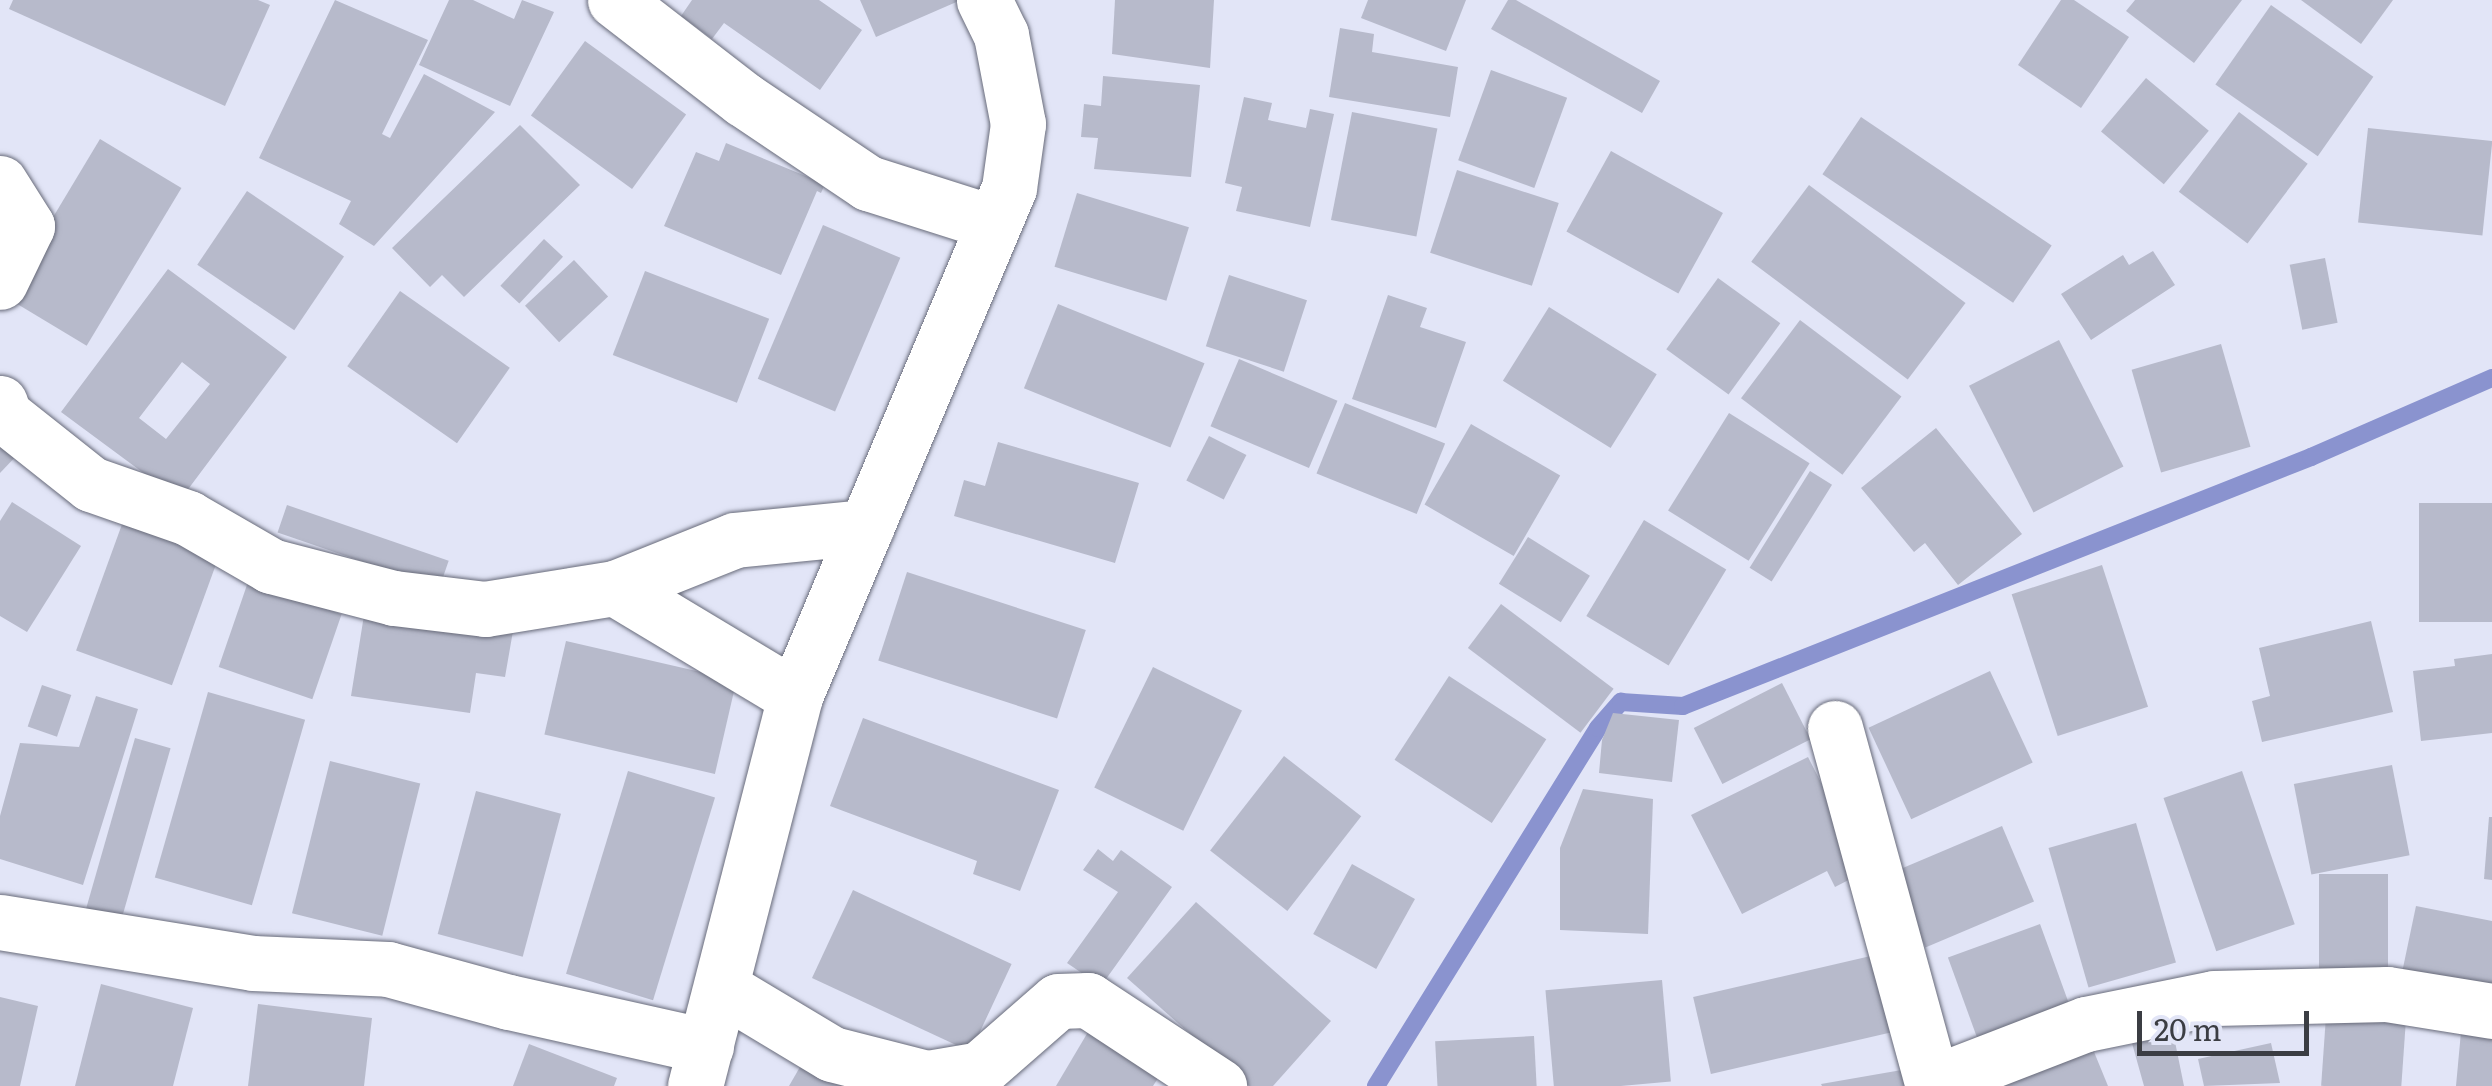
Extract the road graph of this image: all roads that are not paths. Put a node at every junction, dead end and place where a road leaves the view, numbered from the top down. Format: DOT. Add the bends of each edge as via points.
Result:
graph roads {
  1 [pos="615,0"];
  2 [pos="984,0"];
  3 [pos="0,183"];
  4 [pos="994,223"];
  5 [pos="0,282"];
  6 [pos="0,404"];
  7 [pos="866,527"];
  8 [pos="615,588"];
  9 [pos="795,696"];
  10 [pos="1835,728"];
  11 [pos="0,922"];
  12 [pos="722,988"];
  13 [pos="2492,1011"];
  14 [pos="701,1066"];
  15 [pos="1933,1084"];
  16 [pos="1220,1086"];
  1 -- 4 [label="street" via="743,99 868,183"];
  2 -- 4 [label="street" via="1001,35 1018,124 1009,188"];
  3 -- 5 [label="street" via="27,226"];
  4 -- 7 [label="street"];
  6 -- 8 [label="street" via="4,416 91,484 188,518 271,566 328,584 485,608"];
  7 -- 8 [label="street" via="735,540"];
  7 -- 9 [label="street"];
  8 -- 9 [label="street"];
  9 -- 12 [label="street"];
  10 -- 15 [label="street"];
  11 -- 14 [label="street" via="253,963 388,969"];
  12 -- 14 [label="street"];
  12 -- 16 [label="street" via="832,1054 927,1078 980,1069 1058,1002 1088,1000"];
  13 -- 15 [label="street" via="2387,994 2214,998 2086,1024"];
}
